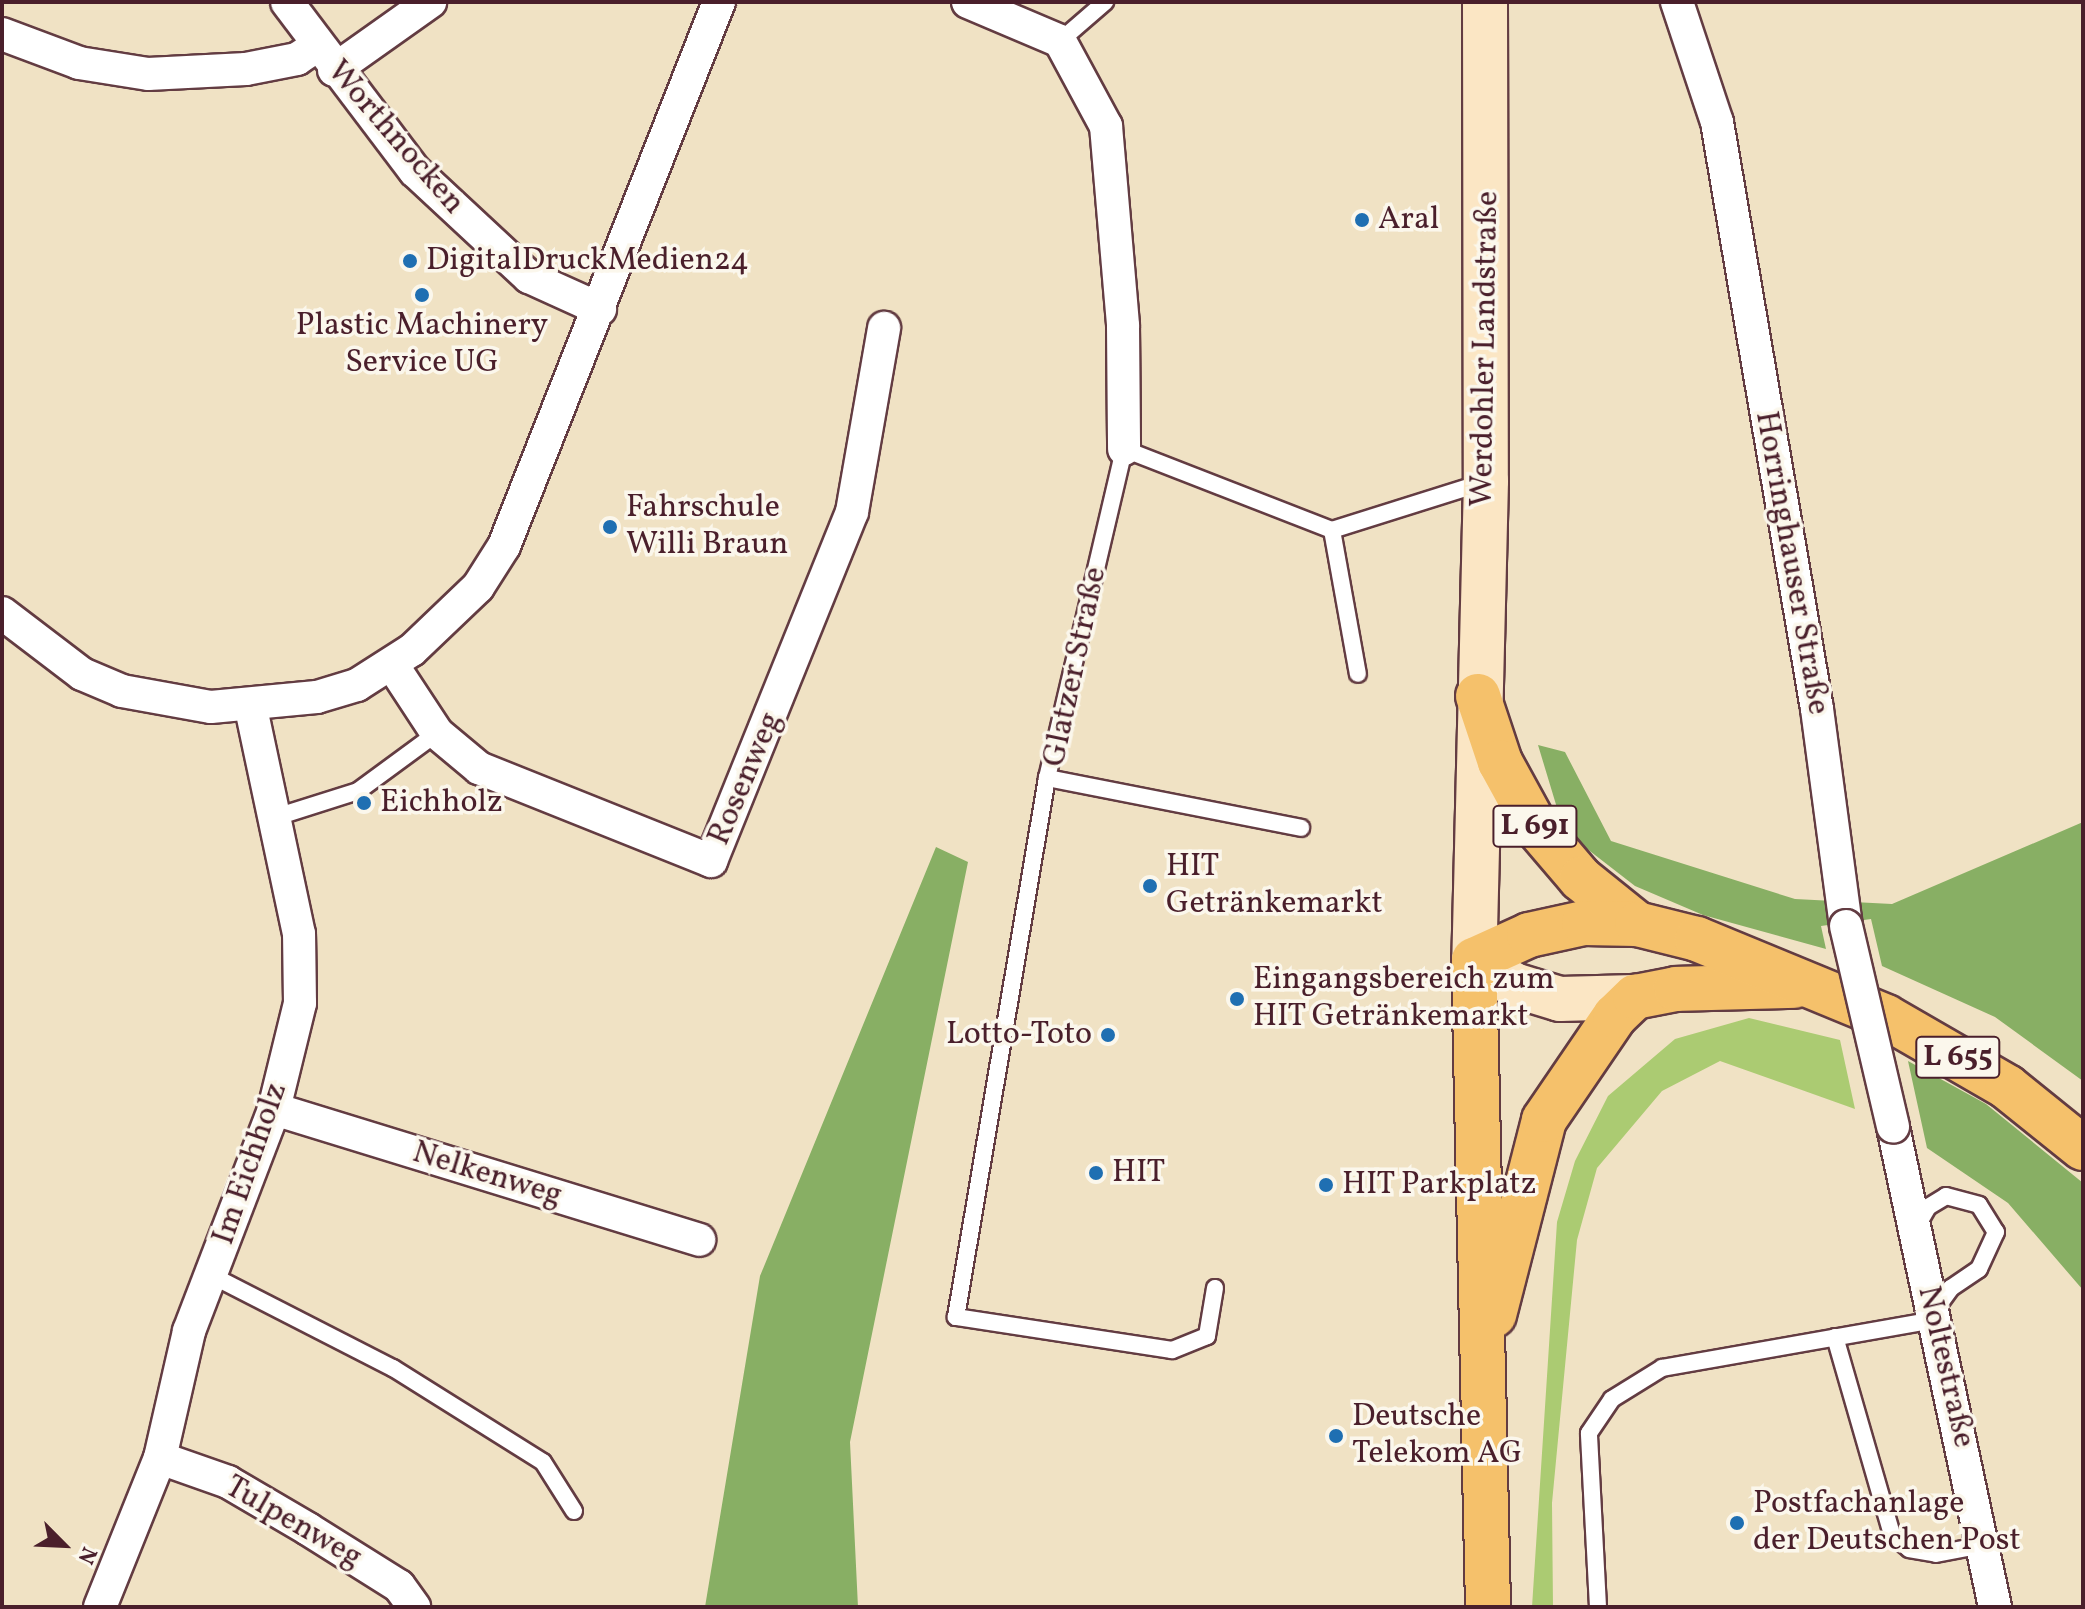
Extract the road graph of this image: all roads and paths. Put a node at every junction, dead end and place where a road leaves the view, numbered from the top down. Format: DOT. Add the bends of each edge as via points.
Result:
graph roads {
  1 [pos="287,2"];
  2 [pos="430,2"];
  3 [pos="719,2"];
  4 [pos="968,2"];
  5 [pos="1105,2"];
  6 [pos="1485,2"];
  7 [pos="1677,2"];
  8 [pos="2,34"];
  9 [pos="1060,41"];
  10 [pos="324,59"];
  11 [pos="600,309"];
  12 [pos="884,328"];
  13 [pos="1124,449"];
  14 [pos="1486,481"];
  15 [pos="1332,530"];
  16 [pos="2,613"];
  17 [pos="393,666"];
  18 [pos="1358,674"];
  19 [pos="1478,696"];
  20 [pos="251,708"];
  21 [pos="437,733"];
  22 [pos="1047,778"];
  23 [pos="273,818"];
  24 [pos="1301,828"];
  25 [pos="1637,924"];
  26 [pos="1474,960"];
  27 [pos="1820,988"];
  28 [pos="1635,997"];
  29 [pos="274,1109"];
  30 [pos="1893,1127"];
  31 [pos="2083,1148"];
  32 [pos="1915,1230"];
  33 [pos="699,1240"];
  34 [pos="211,1275"];
  35 [pos="1215,1288"];
  36 [pos="1932,1317"];
  37 [pos="1835,1337"];
  38 [pos="1481,1362"];
  39 [pos="160,1458"];
  40 [pos="574,1511"];
  41 [pos="1983,1545"];
  42 [pos="100,1607"];
  43 [pos="414,1607"];
  44 [pos="1488,1607"];
  45 [pos="1598,1607"];
  46 [pos="1995,1607"];
  1 -- 10 [label="street, Worthnocken"];
  2 -- 10 [label="street"];
  3 -- 11 [label="street"];
  4 -- 9 [label="street"];
  5 -- 9 [label="lane"];
  6 -- 14 [label="main road, Werdohler Landstraße / L 691"];
  7 -- 30 [label="street, Horringhauser Straße, bridge" via="1717,122 1817,709 1846,926"];
  8 -- 10 [label="street" via="79,63 148,74"];
  9 -- 13 [label="street, Glatzer Straße" via="1106,126 1123,326"];
  10 -- 11 [label="street, Worthnocken" via="415,171 529,277"];
  11 -- 17 [label="street" via="504,546 478,587"];
  12 -- 21 [label="street, Rosenweg" via="852,512 711,861 479,768"];
  13 -- 15 [label="lane"];
  13 -- 22 [label="lane, Glatzer Straße"];
  14 -- 15 [label="lane"];
  14 -- 19 [label="main road, Werdohler Landstraße / L 691"];
  15 -- 18 [label="lane"];
  16 -- 20 [label="street" via="82,674 122,691"];
  17 -- 20 [label="street" via="357,685"];
  17 -- 21 [label="street, Rosenweg"];
  19 -- 25 [label="main road, L 691" via="1500,762 1534,824 1581,879"];
  19 -- 26 [label="main road, L 691"];
  20 -- 23 [label="street, Im Eichholz"];
  21 -- 23 [label="lane" via="358,791"];
  22 -- 24 [label="lane, Glatzer Straße"];
  22 -- 35 [label="lane" via="956,1317 1172,1350 1207,1336"];
  23 -- 29 [label="street, Im Eichholz" via="299,934 300,1003"];
  25 -- 26 [label="main road, L 691" via="1558,927"];
  25 -- 27 [label="main road, L 691" via="1756,959"];
  26 -- 28 [label="main road" via="1514,985 1560,999"];
  26 -- 38 [label="main road, L 691"];
  27 -- 28 [label="main road" via="1718,984"];
  27 -- 31 [label="main road, L 655" via="1950,1052"];
  28 -- 38 [label="main road, L 691" via="1593,1041 1544,1120"];
  29 -- 33 [label="street, Nelkenweg"];
  29 -- 34 [label="street, Im Eichholz"];
  30 -- 32 [label="street, Noltestraße"];
  32 -- 36 [label="street, Noltestraße"];
  32 -- 36 [label="lane" via="1928,1207 1946,1196 1979,1205 1996,1232 1979,1269 1951,1288"];
  34 -- 39 [label="street, Im Eichholz" via="189,1331"];
  34 -- 40 [label="lane" via="393,1368 543,1462"];
  36 -- 37 [label="lane"];
  36 -- 41 [label="street, Noltestraße"];
  37 -- 41 [label="lane" via="1892,1535 1909,1549 1936,1554"];
  37 -- 45 [label="lane" via="1662,1368 1612,1399 1589,1433"];
  38 -- 44 [label="main road, L 691"];
  39 -- 42 [label="street, Im Eichholz"];
  39 -- 43 [label="street, Tulpenweg" via="228,1482 399,1586"];
  41 -- 46 [label="street, Noltestraße"];
}
